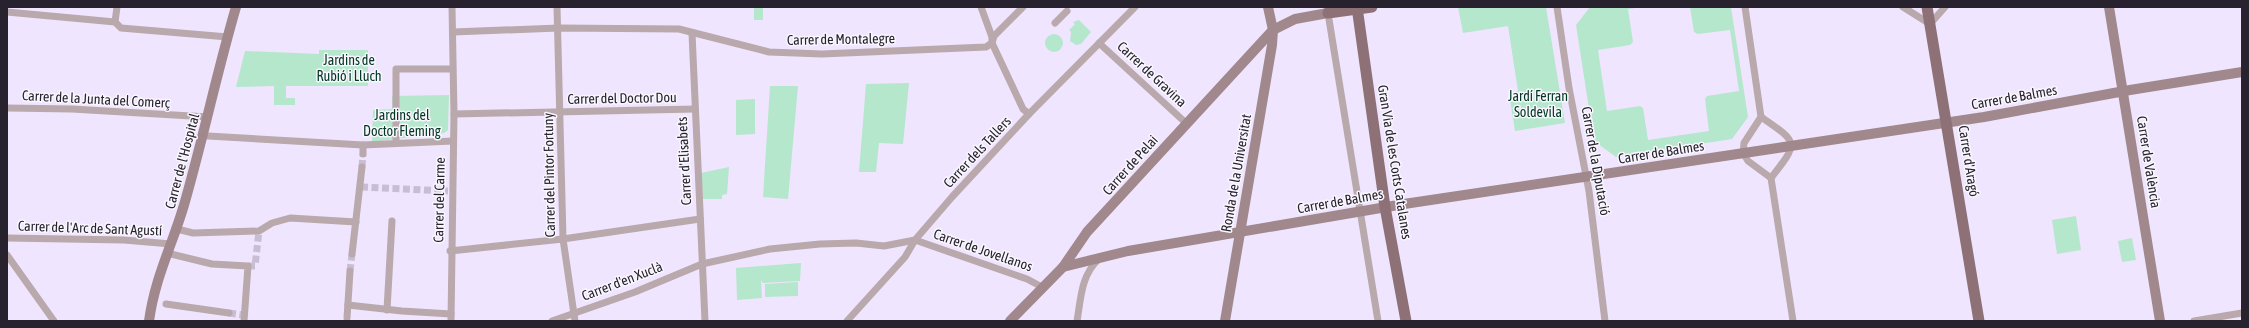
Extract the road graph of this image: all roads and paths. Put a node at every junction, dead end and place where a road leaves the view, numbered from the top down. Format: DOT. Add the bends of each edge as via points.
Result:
graph roads {
  1 [pos="117,7"];
  2 [pos="236,7"];
  3 [pos="452,7"];
  4 [pos="557,7"];
  5 [pos="981,7"];
  6 [pos="1023,7"];
  7 [pos="1135,7"];
  8 [pos="1268,7"];
  9 [pos="1372,7"];
  10 [pos="1557,7"];
  11 [pos="1745,7"];
  12 [pos="1903,7"];
  13 [pos="1927,7"];
  14 [pos="1944,7"];
  15 [pos="2109,7"];
  16 [pos="1357,8"];
  17 [pos="1327,10"];
  18 [pos="1067,11"];
  19 [pos="7,12"];
  20 [pos="116,22"];
  21 [pos="1056,23"];
  22 [pos="1930,24"];
  23 [pos="559,28"];
  24 [pos="1273,30"];
  25 [pos="453,32"];
  26 [pos="692,33"];
  27 [pos="228,37"];
  28 [pos="992,43"];
  29 [pos="1099,43"];
  30 [pos="449,69"];
  31 [pos="2242,72"];
  32 [pos="2124,92"];
  33 [pos="7,108"];
  34 [pos="695,109"];
  35 [pos="560,112"];
  36 [pos="454,114"];
  37 [pos="1029,114"];
  38 [pos="208,117"];
  39 [pos="1761,117"];
  40 [pos="1947,122"];
  41 [pos="1187,124"];
  42 [pos="208,136"];
  43 [pos="453,141"];
  44 [pos="396,142"];
  45 [pos="363,145"];
  46 [pos="1791,146"];
  47 [pos="1743,148"];
  48 [pos="363,154"];
  49 [pos="362,167"];
  50 [pos="1587,177"];
  51 [pos="1771,178"];
  52 [pos="1385,207"];
  53 [pos="1360,211"];
  54 [pos="700,219"];
  55 [pos="392,221"];
  56 [pos="356,222"];
  57 [pos="177,229"];
  58 [pos="1239,232"];
  59 [pos="7,238"];
  60 [pos="563,239"];
  61 [pos="915,240"];
  62 [pos="169,248"];
  63 [pos="450,251"];
  64 [pos="352,254"];
  65 [pos="7,255"];
  66 [pos="1100,257"];
  67 [pos="702,264"];
  68 [pos="1063,267"];
  69 [pos="350,271"];
  70 [pos="1042,287"];
  71 [pos="166,304"];
  72 [pos="348,305"];
  73 [pos="387,310"];
  74 [pos="219,312"];
  75 [pos="229,313"];
  76 [pos="575,313"];
  77 [pos="2242,313"];
  78 [pos="244,317"];
  79 [pos="451,317"];
  80 [pos="347,318"];
  81 [pos="54,321"];
  82 [pos="149,321"];
  83 [pos="218,321"];
  84 [pos="552,321"];
  85 [pos="576,321"];
  86 [pos="705,321"];
  87 [pos="847,321"];
  88 [pos="1010,321"];
  89 [pos="1077,321"];
  90 [pos="1225,321"];
  91 [pos="1378,321"];
  92 [pos="1406,321"];
  93 [pos="1605,321"];
  94 [pos="1793,321"];
  95 [pos="1979,321"];
  96 [pos="2160,321"];
  97 [pos="2194,321"];
  1 -- 20 [label="street"];
  2 -- 27 [label="main road, Carrer de l'Hospital"];
  3 -- 25 [label="street, Carrer del Carme"];
  4 -- 23 [label="street, Carrer del Pintor Fortuny"];
  5 -- 28 [label="street"];
  6 -- 28 [label="street" via="994,36"];
  7 -- 29 [label="street, Carrer dels Tallers"];
  8 -- 24 [label="main road"];
  9 -- 16 [label="main road"];
  10 -- 50 [label="street, Carrer de la Diputació" via="1569,88"];
  11 -- 39 [label="street"];
  12 -- 22 [label="street"];
  13 -- 22 [label="main road, Carrer d'Aragó"];
  14 -- 22 [label="street"];
  15 -- 32 [label="main road, Carrer de València"];
  16 -- 17 [label="main road"];
  16 -- 52 [label="main road, Gran Via de les Corts Catalanes"];
  17 -- 24 [label="main road, Carrer de Pelai" via="1289,20"];
  17 -- 53 [label="street"];
  18 -- 21 [label="street"];
  19 -- 20 [label="street"];
  20 -- 27 [label="street" via="121,28"];
  22 -- 40 [label="main road, Carrer d'Aragó"];
  23 -- 25 [label="street, Carrer de Montalegre"];
  23 -- 26 [label="street, Carrer de Montalegre" via="679,29"];
  23 -- 35 [label="street, Carrer del Pintor Fortuny"];
  24 -- 41 [label="main road, Carrer de Pelai"];
  24 -- 58 [label="main road, Ronda de la Universitat"];
  25 -- 36 [label="street, Carrer del Carme"];
  26 -- 28 [label="street, Carrer de Montalegre" via="766,52 822,54 986,47"];
  26 -- 34 [label="street, Carrer d'Elisabets"];
  27 -- 38 [label="main road, Carrer de l'Hospital"];
  28 -- 37 [label="street" via="1023,109"];
  29 -- 37 [label="street, Carrer dels Tallers"];
  29 -- 41 [label="street, Carrer de Gravina"];
  30 -- 44 [label="street" via="396,69"];
  31 -- 32 [label="main road, Carrer de Balmes"];
  32 -- 40 [label="main road, Carrer de Balmes"];
  32 -- 96 [label="main road, Carrer de València"];
  33 -- 38 [label="street, Carrer de la Junta del Comerç"];
  34 -- 35 [label="street, Carrer del Doctor Dou"];
  34 -- 54 [label="street, Carrer d'Elisabets"];
  35 -- 36 [label="street, Carrer del Doctor Dou"];
  35 -- 60 [label="street, Carrer del Pintor Fortuny"];
  36 -- 43 [label="street, Carrer del Carme"];
  37 -- 61 [label="street, Carrer dels Tallers"];
  38 -- 57 [label="main road, Carrer de l'Hospital"];
  39 -- 46 [label="street" via="1788,136"];
  39 -- 47 [label="street"];
  40 -- 46 [label="main road, Carrer de Balmes"];
  40 -- 95 [label="main road, Carrer d'Aragó"];
  41 -- 68 [label="main road, Carrer de Pelai" via="1083,237"];
  42 -- 45 [label="street"];
  43 -- 44 [label="street"];
  43 -- 63 [label="street, Carrer del Carme"];
  44 -- 45 [label="street"];
  45 -- 48 [label="street"];
  46 -- 47 [label="main road, Carrer de Balmes"];
  46 -- 51 [label="street" via="1790,155"];
  47 -- 50 [label="main road, Carrer de Balmes"];
  47 -- 51 [label="street" via="1745,158"];
  49 -- 56 [label="street"];
  50 -- 52 [label="main road, Carrer de Balmes"];
  50 -- 93 [label="street, Carrer de la Diputació"];
  51 -- 94 [label="street"];
  52 -- 53 [label="main road, Carrer de Balmes"];
  52 -- 92 [label="main road, Gran Via de les Corts Catalanes"];
  53 -- 58 [label="main road, Carrer de Balmes"];
  53 -- 91 [label="street"];
  54 -- 60 [label="street"];
  54 -- 67 [label="street, Carrer d'Elisabets"];
  55 -- 73 [label="street"];
  56 -- 57 [label="street" via="290,218 272,223 259,231 193,233"];
  56 -- 64 [label="street"];
  57 -- 62 [label="main road, Carrer de l'Hospital"];
  58 -- 66 [label="main road, Carrer de Balmes"];
  58 -- 90 [label="main road, Ronda de la Universitat"];
  59 -- 62 [label="street, Carrer de l'Arc de Sant Agustí" via="124,240"];
  60 -- 63 [label="street"];
  60 -- 76 [label="street, Carrer del Pintor Fortuny" via="565,265"];
  61 -- 67 [label="street, Carrer d'en Xuclà" via="884,246 856,243 770,249"];
  61 -- 70 [label="street, Carrer de Jovellanos" via="1027,278"];
  61 -- 87 [label="street, Carrer dels Tallers" via="905,257"];
  62 -- 78 [label="street, Carrer de l'Arc de Sant Agustí" via="212,264 248,266"];
  62 -- 82 [label="main road, Carrer de l'Hospital" via="156,282"];
  63 -- 79 [label="street, Carrer del Carme"];
  65 -- 81 [label="street"];
  66 -- 68 [label="main road, Carrer de Balmes"];
  66 -- 89 [label="street" via="1092,265 1085,279"];
  67 -- 76 [label="street, Carrer d'en Xuclà" via="635,292"];
  67 -- 86 [label="street, Carrer d'Elisabets"];
  68 -- 70 [label="main road, Carrer de Pelai"];
  69 -- 72 [label="street"];
  70 -- 88 [label="main road, Carrer de Pelai"];
  71 -- 74 [label="street"];
  72 -- 73 [label="street"];
  72 -- 80 [label="street"];
  73 -- 79 [label="street"];
  74 -- 75 [label="street"];
  74 -- 83 [label="street"];
  76 -- 84 [label="street, Carrer d'en Xuclà"];
  76 -- 85 [label="street, Carrer del Pintor Fortuny"];
  77 -- 97 [label="street"];
}
